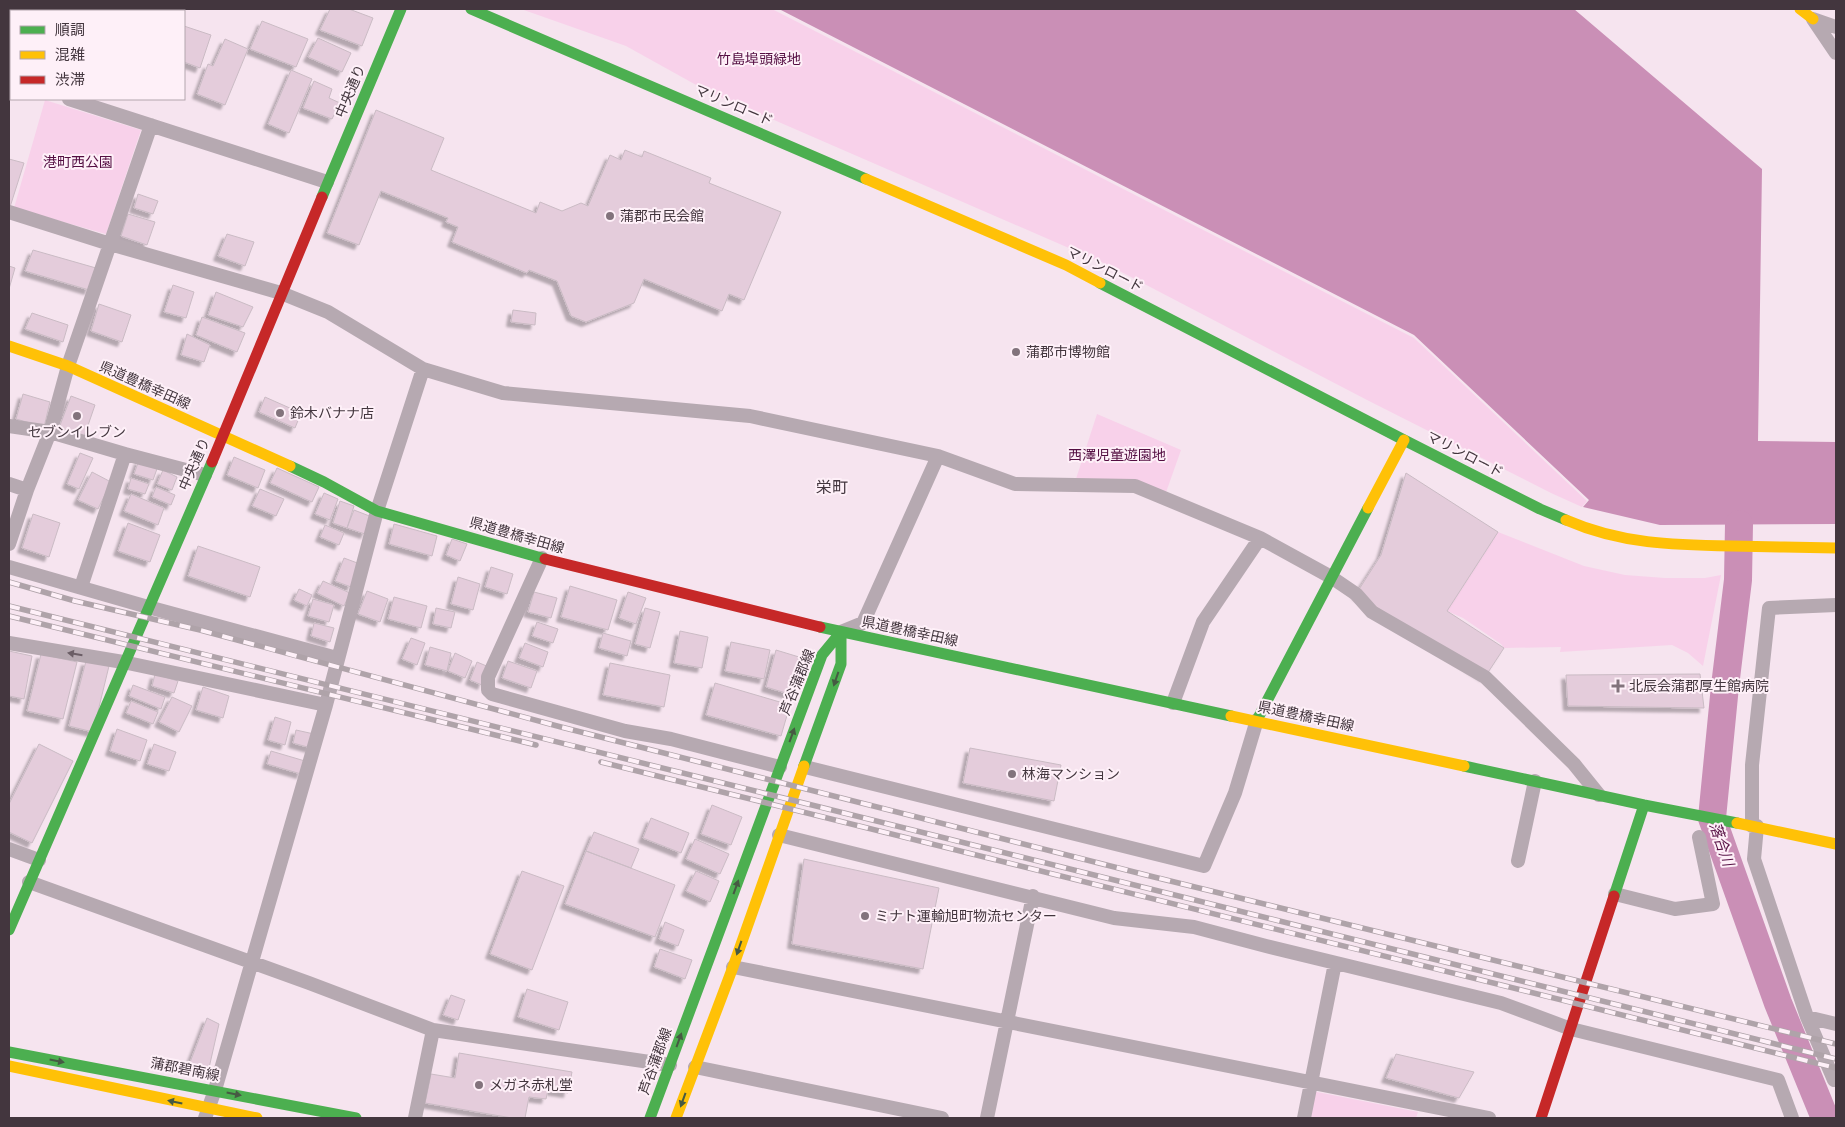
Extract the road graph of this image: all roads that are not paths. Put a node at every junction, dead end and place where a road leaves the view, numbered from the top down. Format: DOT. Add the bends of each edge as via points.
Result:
graph roads {
  1 [pos="401,9"];
  2 [pos="471,9"];
  3 [pos="1800,9"];
  4 [pos="1813,19"];
  5 [pos="1836,27"];
  6 [pos="1836,53"];
  7 [pos="72,100"];
  8 [pos="151,125"];
  9 [pos="327,182"];
  10 [pos="9,212"];
  11 [pos="110,244"];
  12 [pos="281,293"];
  13 [pos="9,346"];
  14 [pos="68,366"];
  15 [pos="423,369"];
  16 [pos="9,428"];
  17 [pos="50,432"];
  18 [pos="222,436"];
  19 [pos="1404,440"];
  20 [pos="126,454"];
  21 [pos="938,456"];
  22 [pos="205,475"];
  23 [pos="9,484"];
  24 [pos="26,490"];
  25 [pos="377,511"];
  26 [pos="1260,538"];
  27 [pos="9,544"];
  28 [pos="1836,548"];
  29 [pos="542,558"];
  30 [pos="9,567"];
  31 [pos="1332,577"];
  32 [pos="81,587"];
  33 [pos="1836,605"];
  34 [pos="148,607"];
  35 [pos="841,632"];
  36 [pos="9,643"];
  37 [pos="338,658"];
  38 [pos="123,662"];
  39 [pos="1173,702"];
  40 [pos="326,705"];
  41 [pos="1257,720"];
  42 [pos="780,767"];
  43 [pos="805,767"];
  44 [pos="1535,781"];
  45 [pos="1599,795"];
  46 [pos="1644,805"];
  47 [pos="1751,825"];
  48 [pos="779,834"];
  49 [pos="1699,836"];
  50 [pos="1836,844"];
  51 [pos="9,849"];
  52 [pos="39,860"];
  53 [pos="1518,861"];
  54 [pos="29,882"];
  55 [pos="1615,894"];
  56 [pos="1033,896"];
  57 [pos="9,930"];
  58 [pos="251,963"];
  59 [pos="1335,963"];
  60 [pos="733,967"];
  61 [pos="1807,1017"];
  62 [pos="1006,1022"];
  63 [pos="1836,1024"];
  64 [pos="1571,1029"];
  65 [pos="433,1030"];
  66 [pos="9,1052"];
  67 [pos="670,1065"];
  68 [pos="9,1066"];
  69 [pos="695,1067"];
  70 [pos="1312,1082"];
  71 [pos="1836,1082"];
  72 [pos="215,1090"];
  73 [pos="206,1113"];
  74 [pos="257,1118"];
  75 [pos="356,1118"];
  76 [pos="415,1118"];
  77 [pos="650,1118"];
  78 [pos="676,1118"];
  79 [pos="942,1118"];
  80 [pos="987,1118"];
  81 [pos="1304,1118"];
  82 [pos="1489,1118"];
  83 [pos="1541,1118"];
  84 [pos="1792,1118"];
  1 -- 9 [label="main road, 中央通り"];
  2 -- 19 [label="main road, マリンロード" via="1066,265"];
  3 -- 4 [label="main road"];
  4 -- 5 [label="street"];
  4 -- 6 [label="street"];
  7 -- 8 [label="street"];
  8 -- 9 [label="street"];
  8 -- 11 [label="street"];
  9 -- 12 [label="main road, 中央通り"];
  10 -- 11 [label="street"];
  11 -- 12 [label="street"];
  11 -- 14 [label="street"];
  12 -- 15 [label="street" via="328,312"];
  12 -- 18 [label="main road, 中央通り"];
  13 -- 14 [label="main road, 県道豊橋幸田線"];
  14 -- 17 [label="street"];
  14 -- 18 [label="main road, 県道豊橋幸田線"];
  15 -- 21 [label="street" via="503,393 750,416"];
  15 -- 25 [label="street"];
  16 -- 17 [label="street"];
  17 -- 20 [label="street"];
  17 -- 24 [label="street"];
  18 -- 22 [label="main road, 中央通り"];
  18 -- 25 [label="main road, 県道豊橋幸田線" via="324,482"];
  19 -- 28 [label="main road, マリンロード" via="1540,509 1600,533 1669,545"];
  19 -- 31 [label="main road"];
  20 -- 22 [label="street"];
  20 -- 32 [label="street"];
  21 -- 26 [label="street" via="1015,484 1135,486"];
  21 -- 35 [label="street" via="863,623"];
  22 -- 34 [label="main road, 中央通り"];
  23 -- 24 [label="street"];
  24 -- 27 [label="street"];
  25 -- 29 [label="main road, 県道豊橋幸田線"];
  25 -- 37 [label="street"];
  26 -- 31 [label="street"];
  26 -- 39 [label="street" via="1203,622"];
  29 -- 35 [label="main road, 県道豊橋幸田線"];
  29 -- 42 [label="street" via="488,677 488,690 492,694 625,731 671,739"];
  30 -- 32 [label="street"];
  31 -- 41 [label="main road"];
  31 -- 45 [label="street" via="1356,594 1372,612 1485,677 1574,764"];
  32 -- 34 [label="street"];
  33 -- 47 [label="street" via="1769,608 1752,765"];
  34 -- 37 [label="street"];
  34 -- 38 [label="main road, 中央通り"];
  35 -- 39 [label="main road, 県道豊橋幸田線"];
  42 -- 35 [label="main road, 芦谷蒲郡線, one-way" via="822,655"];
  35 -- 43 [label="main road, one-way" via="841,664"];
  38 -- 36 [label="street, one-way"];
  37 -- 40 [label="street"];
  38 -- 40 [label="street"];
  38 -- 52 [label="main road, 中央通り"];
  39 -- 41 [label="main road, 県道豊橋幸田線"];
  40 -- 58 [label="street"];
  41 -- 43 [label="street" via="1236,793 1204,866"];
  41 -- 44 [label="main road, 県道豊橋幸田線"];
  67 -- 42 [label="main road, 芦谷蒲郡線, one-way"];
  43 -- 48 [label="main road"];
  44 -- 45 [label="main road, 県道豊橋幸田線"];
  44 -- 53 [label="street"];
  45 -- 46 [label="main road, 県道豊橋幸田線"];
  46 -- 47 [label="main road, 県道豊橋幸田線"];
  46 -- 55 [label="main road"];
  47 -- 50 [label="main road, 県道豊橋幸田線"];
  47 -- 61 [label="street" via="1754,859"];
  48 -- 56 [label="street"];
  48 -- 60 [label="main road, one-way"];
  49 -- 55 [label="street" via="1713,904 1675,909"];
  51 -- 52 [label="street"];
  52 -- 54 [label="main road, 中央通り"];
  54 -- 57 [label="main road, 中央通り"];
  54 -- 58 [label="street"];
  55 -- 64 [label="main road"];
  56 -- 59 [label="street" via="1114,918 1194,927"];
  56 -- 62 [label="street"];
  58 -- 65 [label="street"];
  58 -- 72 [label="street"];
  59 -- 64 [label="street" via="1501,1003"];
  59 -- 70 [label="street"];
  60 -- 62 [label="street"];
  60 -- 69 [label="main road"];
  61 -- 63 [label="street"];
  61 -- 71 [label="street"];
  62 -- 70 [label="street"];
  62 -- 80 [label="street"];
  64 -- 83 [label="main road"];
  64 -- 84 [label="street" via="1778,1080"];
  65 -- 67 [label="street"];
  65 -- 76 [label="street"];
  66 -- 72 [label="main road, 蒲郡碧南線, one-way"];
  67 -- 77 [label="main road, 芦谷蒲郡線"];
  73 -- 68 [label="main road, one-way"];
  69 -- 78 [label="main road, one-way"];
  69 -- 79 [label="street"];
  70 -- 81 [label="street"];
  70 -- 82 [label="street"];
  72 -- 73 [label="street"];
  72 -- 75 [label="main road, 蒲郡碧南線, one-way"];
  73 -- 74 [label="main road"];
}
